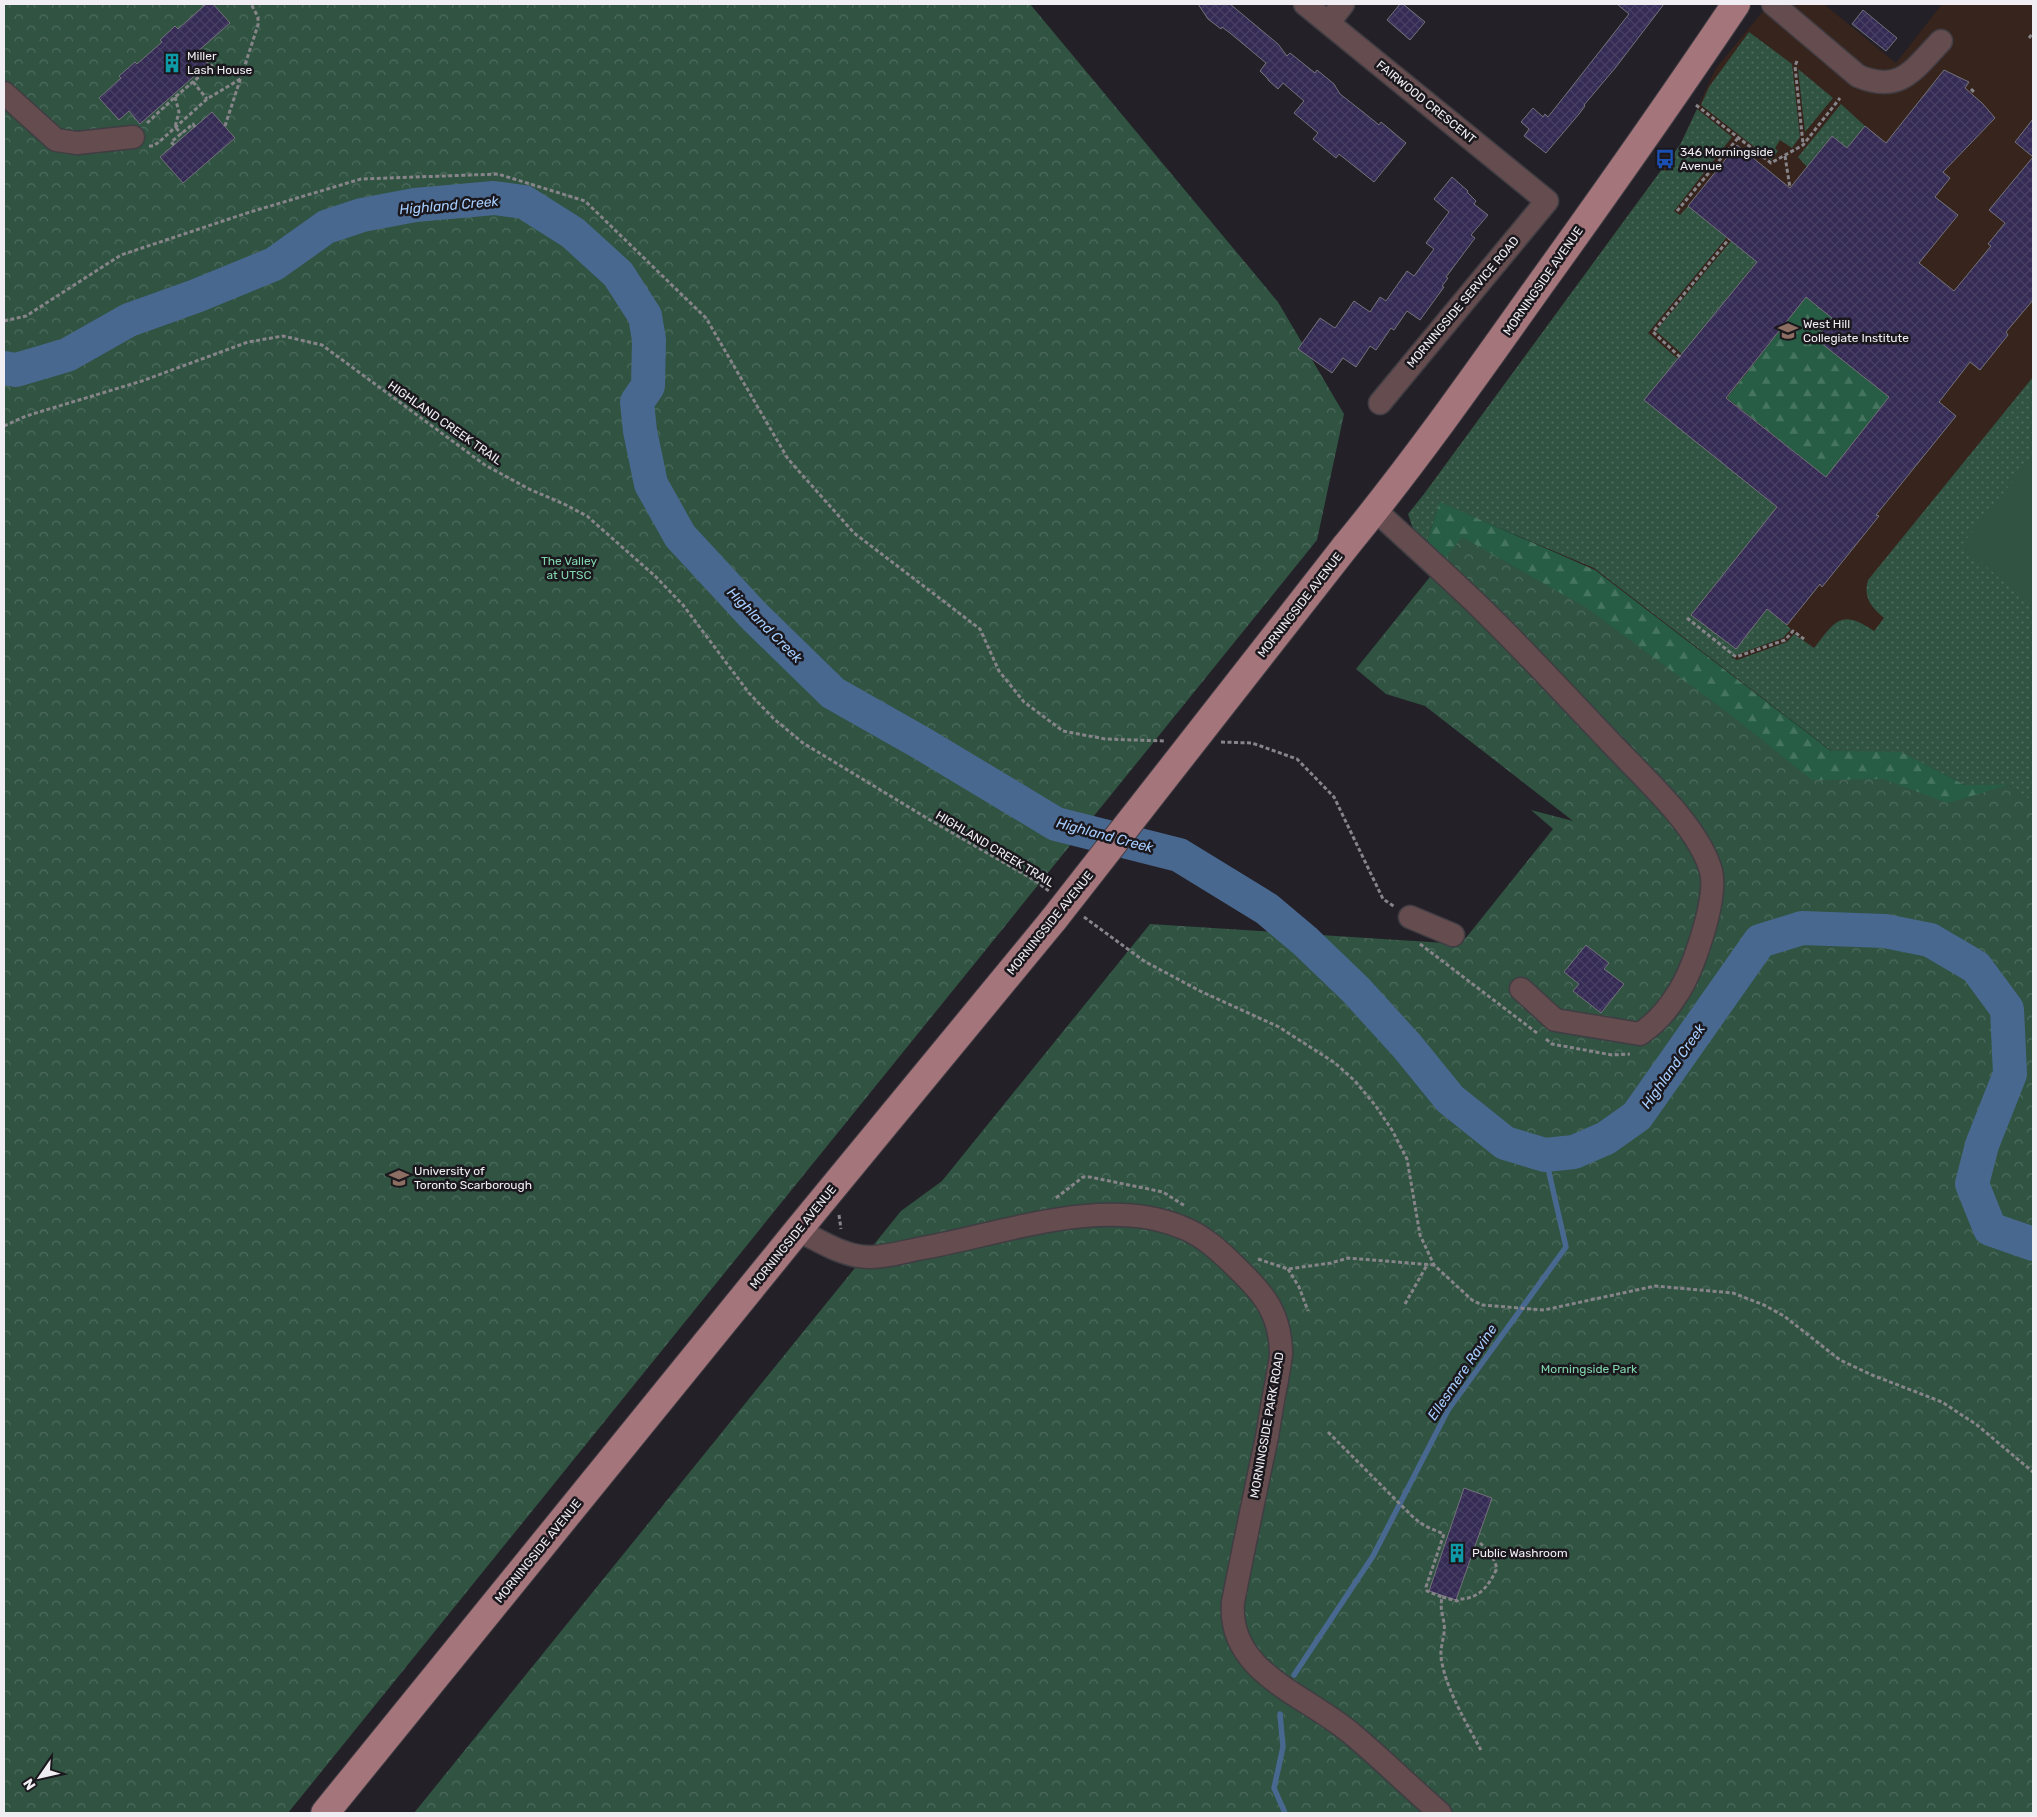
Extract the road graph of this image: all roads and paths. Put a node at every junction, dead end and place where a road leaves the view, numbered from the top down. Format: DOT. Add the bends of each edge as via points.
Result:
graph roads {
  1 [pos="252,4"];
  2 [pos="1305,4"];
  3 [pos="1343,4"];
  4 [pos="1736,4"];
  5 [pos="1773,4"];
  6 [pos="1329,22"];
  7 [pos="2033,33"];
  8 [pos="2029,38"];
  9 [pos="1941,41"];
  10 [pos="199,50"];
  11 [pos="1797,61"];
  12 [pos="242,78"];
  13 [pos="193,82"];
  14 [pos="4,93"];
  15 [pos="175,97"];
  16 [pos="1840,98"];
  17 [pos="207,99"];
  18 [pos="1696,105"];
  19 [pos="225,126"];
  20 [pos="175,127"];
  21 [pos="195,127"];
  22 [pos="182,134"];
  23 [pos="132,137"];
  24 [pos="1738,138"];
  25 [pos="174,145"];
  26 [pos="1803,145"];
  27 [pos="1785,156"];
  28 [pos="1790,188"];
  29 [pos="1547,201"];
  30 [pos="1677,211"];
  31 [pos="1729,239"];
  32 [pos="4,321"];
  33 [pos="1680,357"];
  34 [pos="1380,403"];
  35 [pos="4,426"];
  36 [pos="1375,510"];
  37 [pos="1687,618"];
  38 [pos="1804,639"];
  39 [pos="1174,741"];
  40 [pos="1213,742"];
  41 [pos="1050,892"];
  42 [pos="1081,915"];
  43 [pos="1410,917"];
  44 [pos="1453,934"];
  45 [pos="1520,989"];
  46 [pos="798,1230"];
  47 [pos="1427,1265"];
  48 [pos="1288,1269"];
  49 [pos="1405,1304"];
  50 [pos="1308,1311"];
  51 [pos="1328,1432"];
  52 [pos="2033,1472"];
  53 [pos="1480,1543"];
  54 [pos="1442,1597"];
  55 [pos="1482,1752"];
  56 [pos="325,1813"];
  57 [pos="1440,1813"];
  1 -- 12 [label="path" via="258,25"];
  2 -- 6 [label="street, FAIRWOOD CRESCENT"];
  3 -- 6 [label="street"];
  4 -- 36 [label="main road, MORNINGSIDE AVENUE" via="1461,396"];
  5 -- 9 [label="street" via="1858,76 1870,81 1896,82 1910,74"];
  6 -- 29 [label="street, FAIRWOOD CRESCENT"];
  7 -- 8 [label="path"];
  10 -- 13 [label="path" via="212,66"];
  11 -- 26 [label="path"];
  12 -- 17 [label="path"];
  12 -- 19 [label="path"];
  13 -- 15 [label="path"];
  13 -- 17 [label="path"];
  14 -- 23 [label="street" via="56,140 77,143"];
  15 -- 20 [label="path" via="179,118"];
  15 -- 23 [label="path"];
  16 -- 26 [label="path"];
  17 -- 20 [label="path"];
  18 -- 24 [label="path"];
  20 -- 22 [label="path"];
  20 -- 23 [label="path" via="153,146"];
  21 -- 22 [label="path" via="192,124"];
  22 -- 25 [label="path" via="172,142"];
  24 -- 27 [label="path" via="1771,164"];
  24 -- 30 [label="path"];
  26 -- 27 [label="path"];
  27 -- 28 [label="path"];
  29 -- 34 [label="street, MORNINGSIDE SERVICE ROAD"];
  31 -- 33 [label="path" via="1653,332"];
  32 -- 39 [label="path" via="26,316 121,255 361,179 498,174 585,201 706,318 788,459 854,533 980,629 999,671 1024,702 1063,731 1105,739"];
  35 -- 41 [label="path, HIGHLAND CREEK TRAIL" via="248,342 283,336 322,345 484,465 587,516 672,593 749,692 803,743"];
  36 -- 45 [label="street" via="1483,610 1632,765 1682,820 1706,856 1711,872 1713,890 1695,956 1678,994 1656,1023 1640,1034 1555,1020"];
  36 -- 46 [label="main road, MORNINGSIDE AVENUE, bridge" via="1054,919"];
  37 -- 38 [label="path" via="1736,657 1784,640 1792,632"];
  40 -- 43 [label="path" via="1252,743 1297,758 1334,797 1383,899"];
  42 -- 52 [label="path" via="1144,961 1279,1027 1335,1063 1355,1081 1392,1130 1407,1159 1420,1235 1434,1266 1465,1296 1482,1304 1544,1310 1654,1286 1733,1293 1784,1316 1840,1360 1942,1402 1977,1425"];
  43 -- 44 [label="street"];
  46 -- 56 [label="main road, MORNINGSIDE AVENUE"];
  46 -- 57 [label="street, MORNINGSIDE PARK ROAD" via="852,1254 872,1258 1077,1216 1148,1217 1197,1234 1222,1254 1248,1278 1273,1310 1280,1332 1281,1355 1233,1602 1237,1638 1265,1674 1351,1732"];
  47 -- 49 [label="path"];
  48 -- 50 [label="path"];
  51 -- 54 [label="path" via="1425,1526 1444,1534 1426,1587 1427,1591"];
  53 -- 54 [label="path" via="1491,1553 1497,1568 1491,1580 1476,1597 1457,1601"];
  54 -- 55 [label="path" via="1442,1660 1461,1711"];
}
